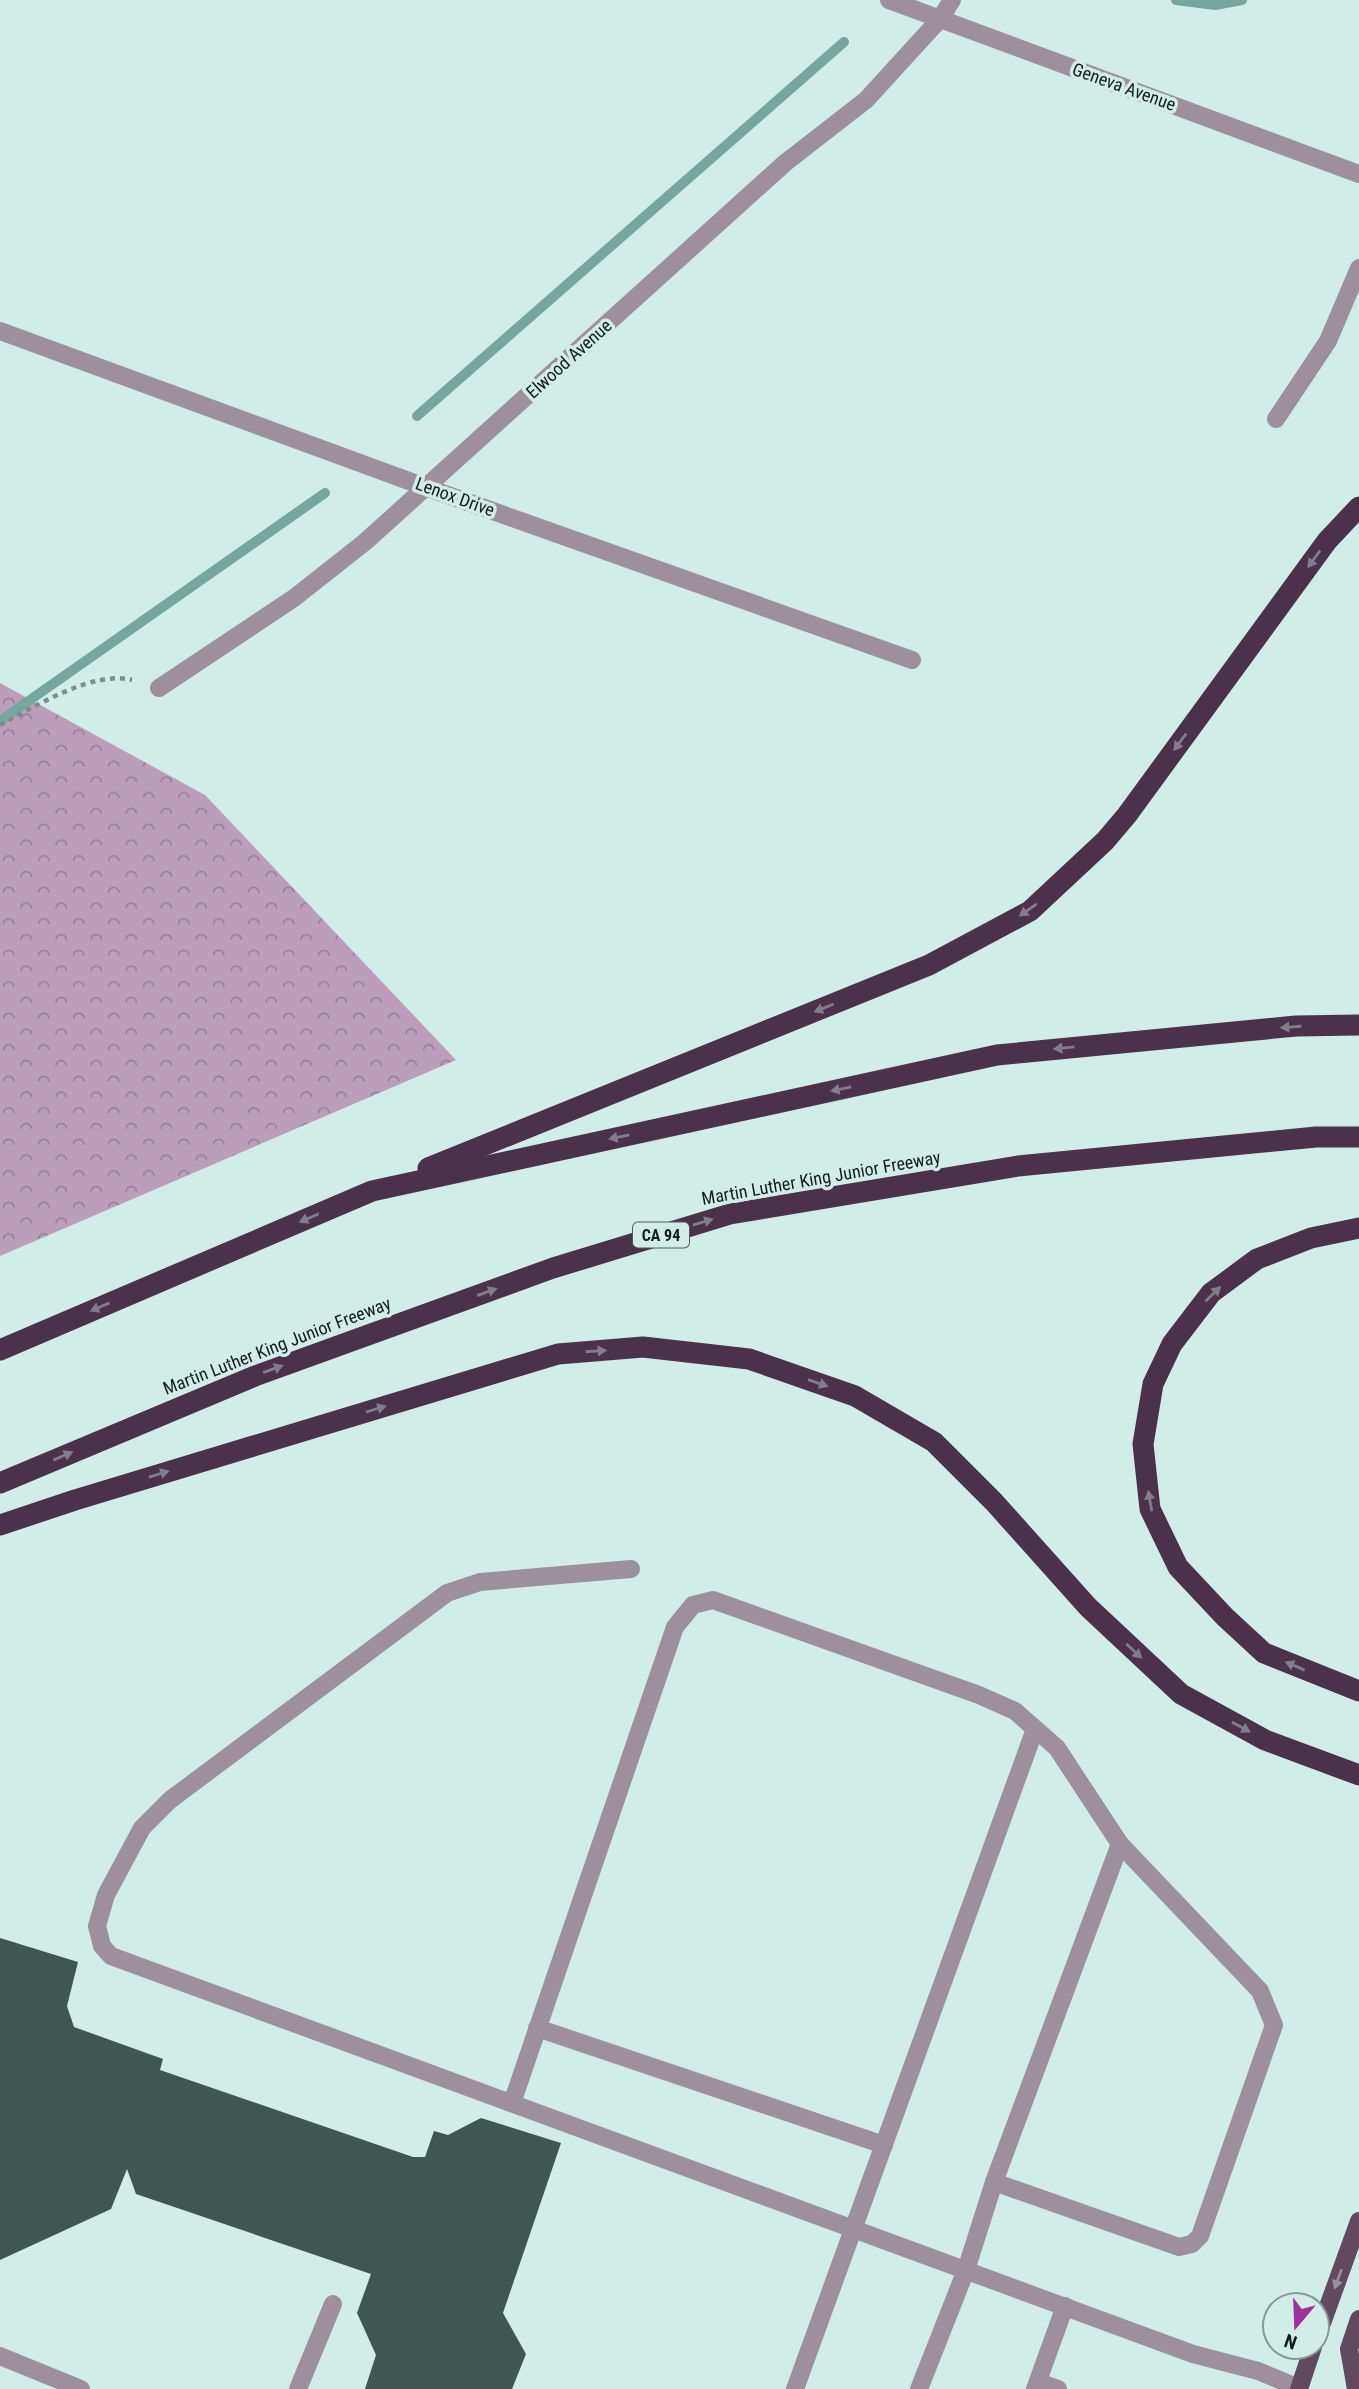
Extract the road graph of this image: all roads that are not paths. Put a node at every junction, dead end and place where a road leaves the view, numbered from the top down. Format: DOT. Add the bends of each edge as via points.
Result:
graph roads {
  1 [pos="889,0"];
  2 [pos="952,0"];
  3 [pos="940,19"];
  4 [pos="1359,174"];
  5 [pos="1359,268"];
  6 [pos="0,331"];
  7 [pos="1276,419"];
  8 [pos="428,488"];
  9 [pos="1359,507"];
  10 [pos="912,660"];
  11 [pos="159,688"];
  12 [pos="1359,1025"];
  13 [pos="1359,1138"];
  14 [pos="372,1191"];
  15 [pos="1359,1228"];
  16 [pos="0,1350"];
  17 [pos="0,1483"];
  18 [pos="0,1525"];
  19 [pos="631,1569"];
  20 [pos="1359,1691"];
  21 [pos="1035,1729"];
  22 [pos="1359,1775"];
  23 [pos="1120,1844"];
  24 [pos="537,2028"];
  25 [pos="512,2103"];
  26 [pos="884,2145"];
  27 [pos="994,2182"];
  28 [pos="1359,2222"];
  29 [pos="853,2228"];
  30 [pos="966,2270"];
  31 [pos="1331,2299"];
  32 [pos="333,2304"];
  33 [pos="1065,2306"];
  34 [pos="1359,2319"];
  35 [pos="0,2356"];
  36 [pos="1308,2361"];
  37 [pos="1036,2385"];
  38 [pos="1299,2388"];
  39 [pos="81,2389"];
  40 [pos="298,2389"];
  41 [pos="796,2389"];
  42 [pos="919,2389"];
  43 [pos="1058,2389"];
  44 [pos="1356,2389"];
  1 -- 3 [label="street, Geneva Avenue"];
  2 -- 3 [label="street, Elwood Avenue"];
  3 -- 4 [label="street, Geneva Avenue"];
  3 -- 8 [label="street, Elwood Avenue" via="866,100 785,163"];
  5 -- 7 [label="street" via="1328,341"];
  6 -- 8 [label="street, Lenox Drive"];
  8 -- 10 [label="street, Lenox Drive"];
  8 -- 11 [label="street, Elwood Avenue" via="294,598"];
  9 -- 14 [label="highway, one-way" via="1327,541 1127,815 1030,911 929,965"];
  12 -- 14 [label="highway, one-way" via="1296,1026 998,1055"];
  17 -- 13 [label="highway, Martin Luther King Junior Freeway / CA 94, one-way" via="255,1376 552,1268 730,1214 1018,1166 1316,1137"];
  14 -- 16 [label="highway, one-way"];
  20 -- 15 [label="highway, one-way" via="1264,1653 1178,1567 1150,1509 1143,1444 1153,1384 1172,1344 1211,1293 1257,1259 1311,1238"];
  18 -- 22 [label="highway, one-way" via="558,1353 643,1347 749,1359 855,1396 934,1442 1088,1607 1181,1694 1265,1740"];
  19 -- 25 [label="street" via="480,1583 447,1593 170,1800 142,1828 106,1895 97,1926 102,1946 111,1955"];
  21 -- 23 [label="street" via="1057,1748"];
  21 -- 24 [label="street" via="1015,1711 979,1695 713,1600 693,1605 675,1627"];
  21 -- 26 [label="street"];
  23 -- 27 [label="street"];
  23 -- 27 [label="street" via="1260,1991 1274,2025 1200,2236 1179,2247"];
  24 -- 25 [label="street"];
  24 -- 26 [label="street"];
  25 -- 29 [label="street"];
  26 -- 29 [label="street"];
  27 -- 30 [label="street"];
  28 -- 31 [label="main road, one-way"];
  29 -- 30 [label="street"];
  29 -- 41 [label="street"];
  30 -- 33 [label="street"];
  30 -- 42 [label="street"];
  32 -- 40 [label="street"];
  33 -- 37 [label="street"];
  33 -- 38 [label="street"];
  34 -- 44 [label="main road" via="1349,2349"];
  35 -- 39 [label="street"];
  36 -- 38 [label="main road"];
  37 -- 43 [label="street"];
}
